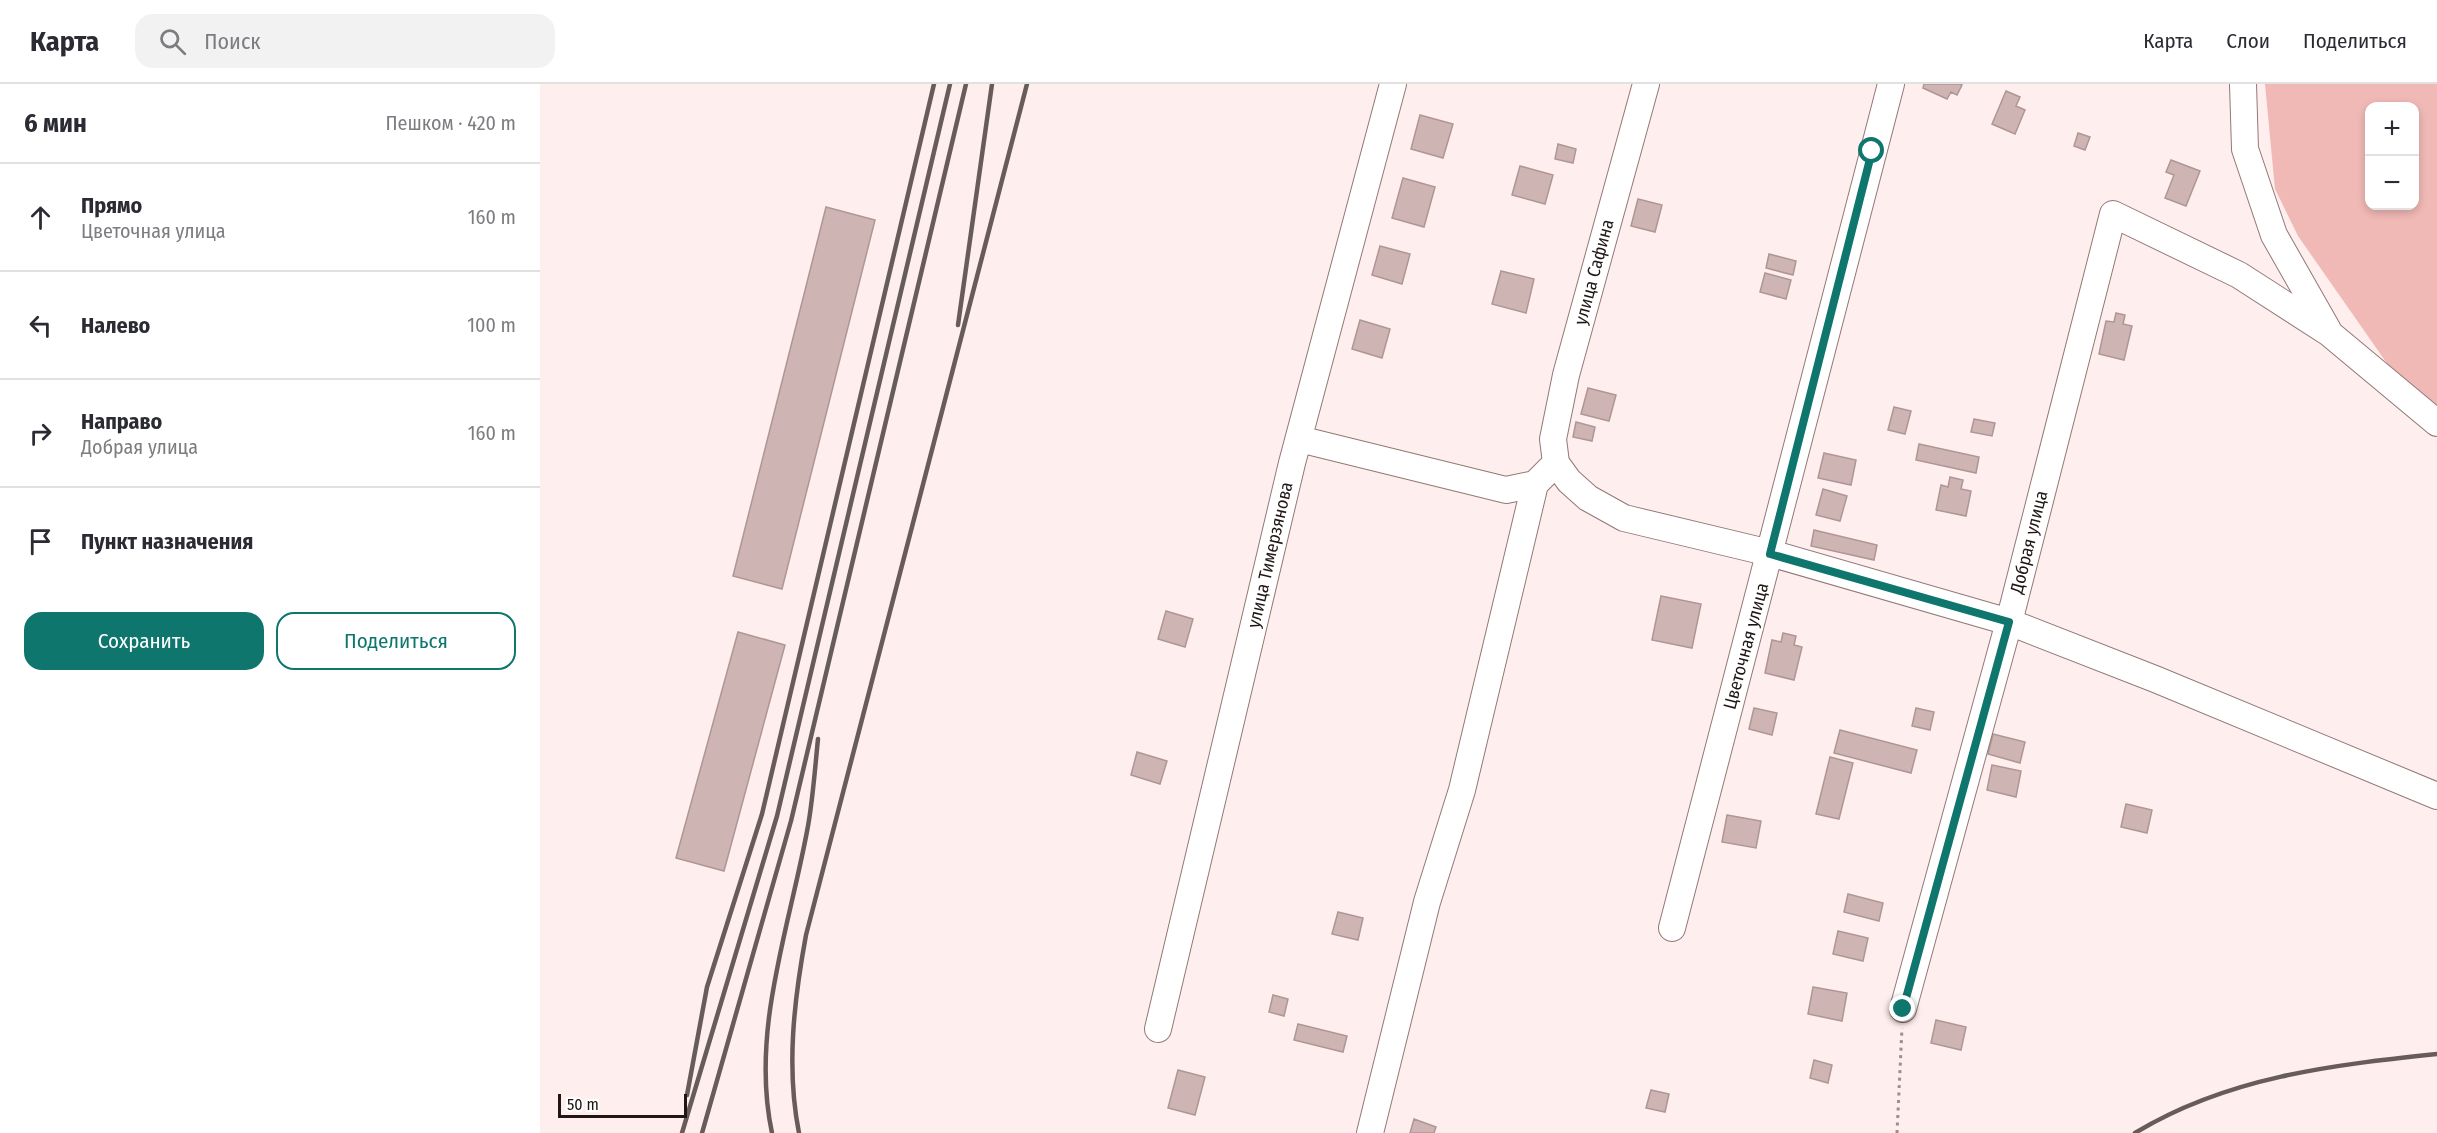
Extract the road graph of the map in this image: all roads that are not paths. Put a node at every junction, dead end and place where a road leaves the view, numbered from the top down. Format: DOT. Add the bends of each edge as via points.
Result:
graph roads {
  1 [pos="1393,84"];
  2 [pos="1646,84"];
  3 [pos="1891,84"];
  4 [pos="2243,84"];
  5 [pos="2329,333"];
  6 [pos="2437,423"];
  7 [pos="1299,439"];
  8 [pos="1556,463"];
  9 [pos="1535,484"];
  10 [pos="1770,554"];
  11 [pos="2009,622"];
  12 [pos="2437,796"];
  13 [pos="1671,928"];
  14 [pos="1903,1009"];
  15 [pos="1158,1029"];
  16 [pos="1370,1133"];
  1 -- 7 [label="street, улица Тимерзянова"];
  2 -- 8 [label="street, улица Сафина" via="1566,375 1553,438"];
  3 -- 10 [label="street, Цветочная улица"];
  4 -- 5 [label="street" via="2244,149 2274,235"];
  5 -- 6 [label="street"];
  5 -- 11 [label="street, Добрая улица" via="2239,276 2113,214"];
  7 -- 9 [label="street" via="1506,490"];
  7 -- 15 [label="street, улица Тимерзянова"];
  8 -- 9 [label="street"];
  8 -- 10 [label="street" via="1588,498 1624,518"];
  9 -- 16 [label="street" via="1462,790 1427,902"];
  10 -- 11 [label="street"];
  10 -- 13 [label="street, Цветочная улица"];
  11 -- 12 [label="street"];
  11 -- 14 [label="street, Добрая улица"];
}
